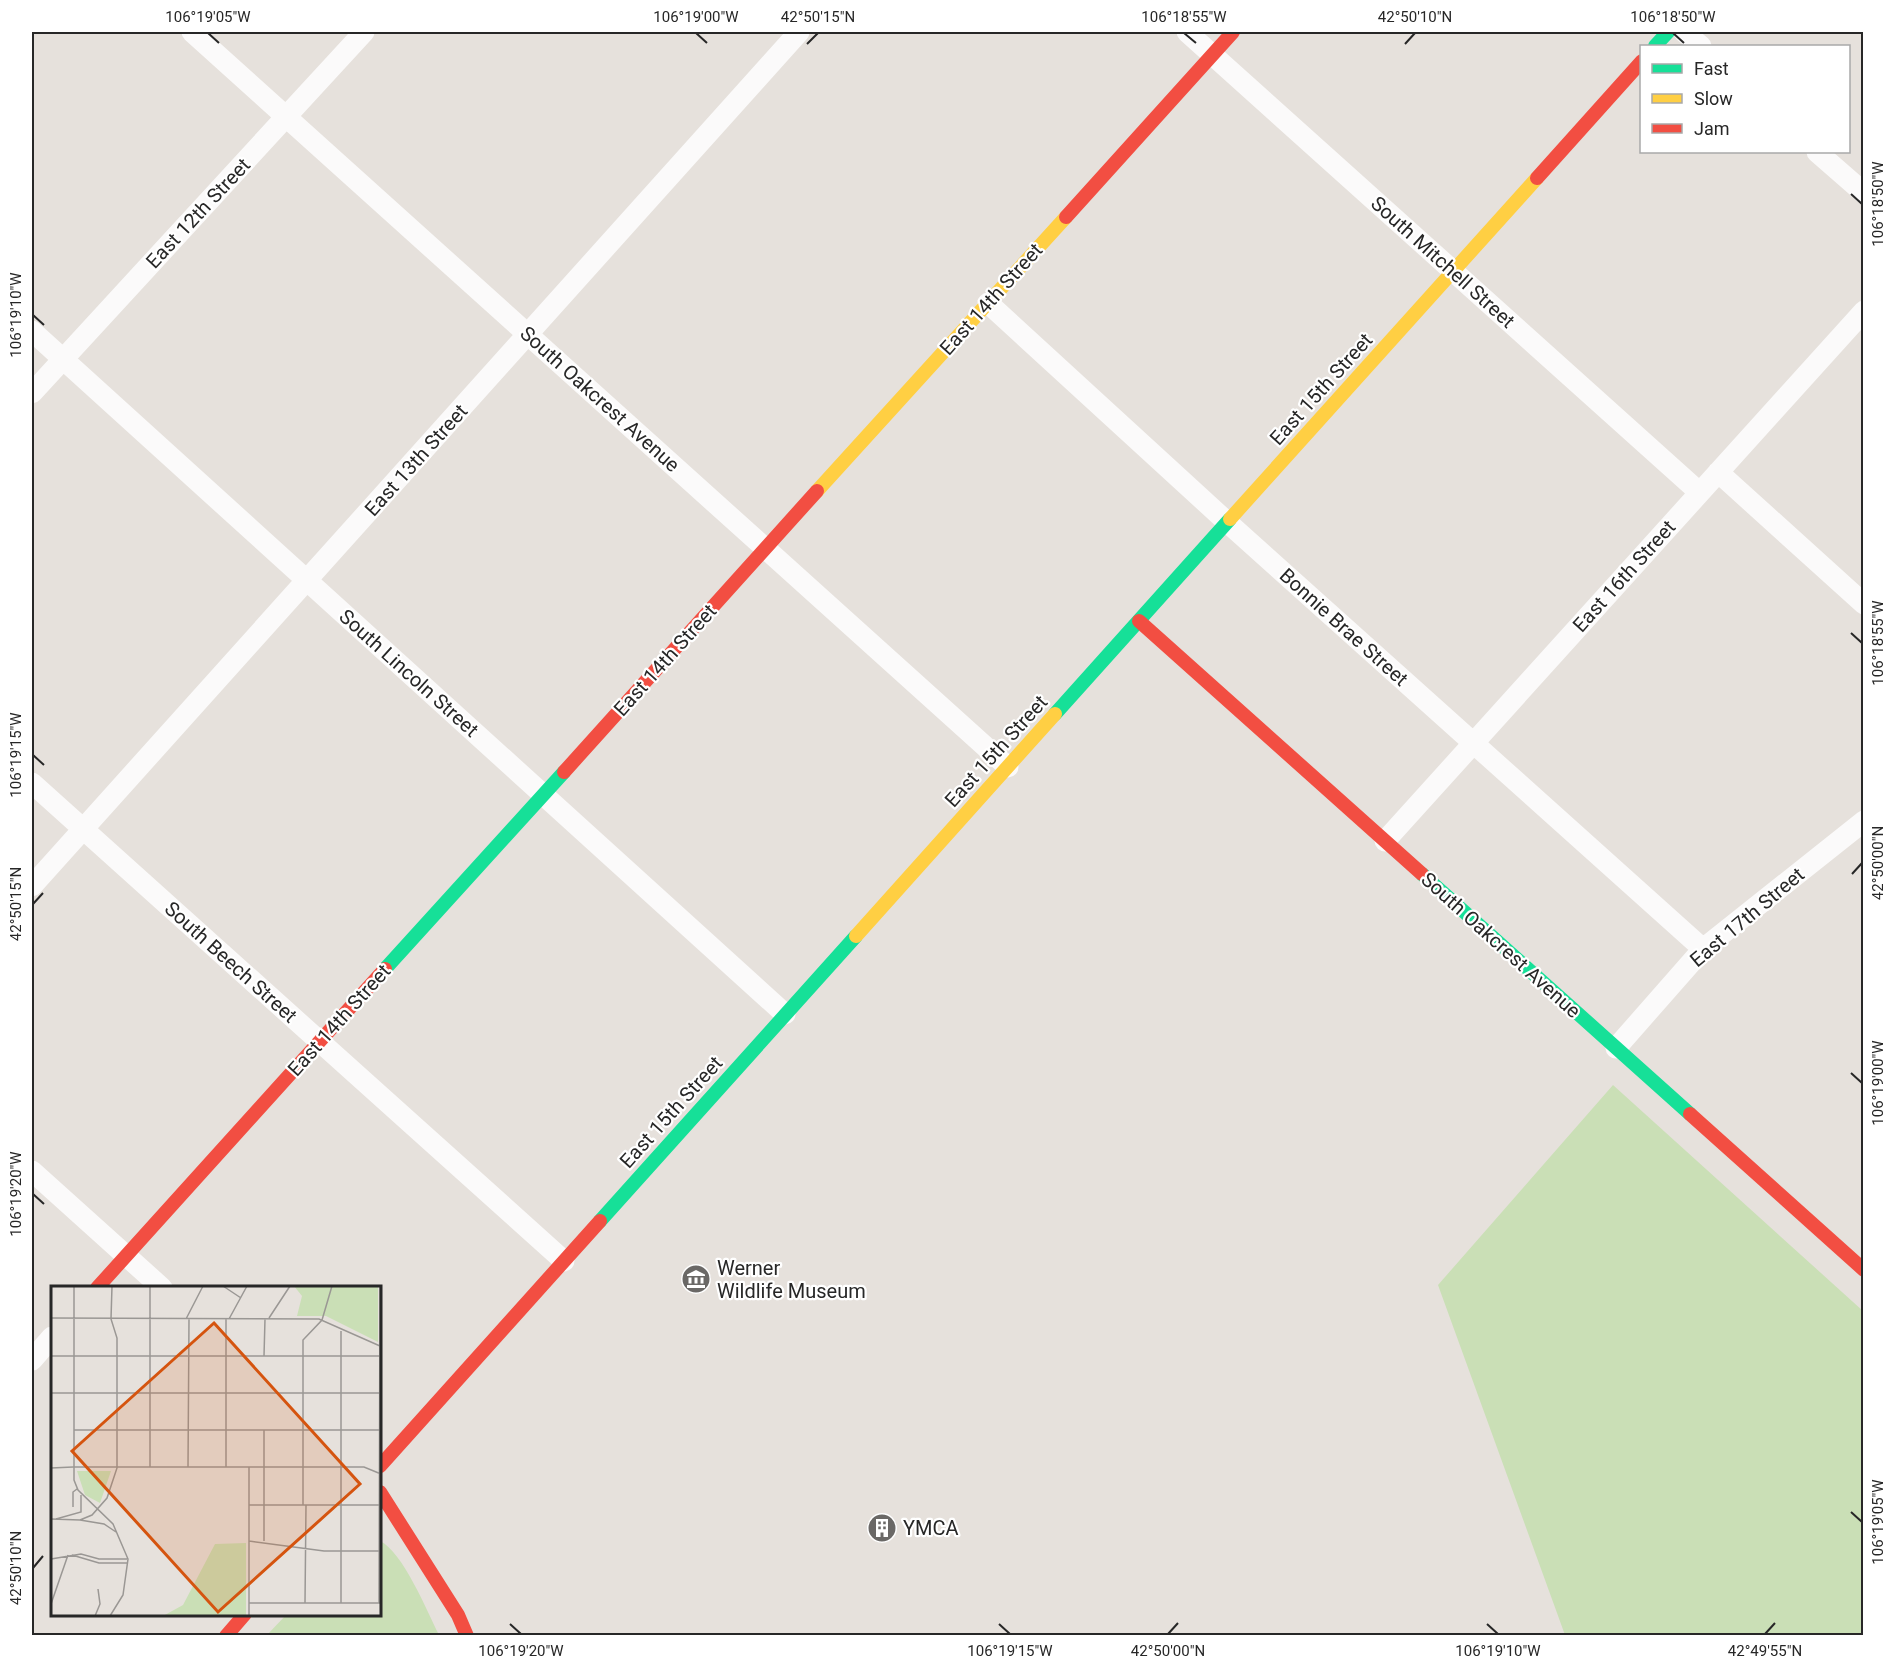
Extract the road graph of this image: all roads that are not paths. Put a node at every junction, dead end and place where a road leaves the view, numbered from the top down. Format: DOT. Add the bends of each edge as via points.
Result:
graph roads {
  1 [pos="192,32"];
  2 [pos="364,32"];
  3 [pos="799,32"];
  4 [pos="1187,32"];
  5 [pos="1233,32"];
  6 [pos="1668,32"];
  7 [pos="1684,32"];
  8 [pos="1656,45"];
  9 [pos="1700,45"];
  10 [pos="1212,54"];
  11 [pos="1640,62"];
  12 [pos="287,117"];
  13 [pos="1818,153"];
  14 [pos="1863,193"];
  15 [pos="1453,271"];
  16 [pos="988,303"];
  17 [pos="1863,311"];
  18 [pos="32,331"];
  19 [pos="528,335"];
  20 [pos="62,359"];
  21 [pos="32,393"];
  22 [pos="1718,472"];
  23 [pos="1699,492"];
  24 [pos="1227,522"];
  25 [pos="765,548"];
  26 [pos="307,581"];
  27 [pos="1863,604"];
  28 [pos="1139,621"];
  29 [pos="1473,743"];
  30 [pos="1008,767"];
  31 [pos="32,783"];
  32 [pos="543,795"];
  33 [pos="1863,821"];
  34 [pos="83,829"];
  35 [pos="1385,841"];
  36 [pos="32,886"];
  37 [pos="1704,949"];
  38 [pos="785,1014"];
  39 [pos="319,1042"];
  40 [pos="1616,1048"];
  41 [pos="32,1171"];
  42 [pos="126,1255"];
  43 [pos="564,1261"];
  44 [pos="1863,1270"];
  45 [pos="98,1286"];
  46 [pos="161,1286"];
  47 [pos="51,1338"];
  48 [pos="32,1360"];
  49 [pos="381,1465"];
  50 [pos="381,1494"];
  51 [pos="243,1616"];
  52 [pos="226,1635"];
  53 [pos="468,1635"];
  1 -- 12 [label="street, South Oakcrest Avenue"];
  2 -- 12 [label="street, East 12th Street"];
  3 -- 19 [label="street, East 13th Street"];
  4 -- 10 [label="street, South Mitchell Street"];
  5 -- 10 [label="street, East 14th Street"];
  6 -- 8 [label="street"];
  7 -- 9 [label="street"];
  10 -- 15 [label="street, South Mitchell Street"];
  10 -- 16 [label="street, East 14th Street"];
  11 -- 15 [label="street, East 15th Street"];
  12 -- 19 [label="street, South Oakcrest Avenue"];
  12 -- 20 [label="street, East 12th Street"];
  13 -- 14 [label="street"];
  15 -- 23 [label="street, South Mitchell Street"];
  15 -- 24 [label="street, East 15th Street"];
  16 -- 24 [label="street, Bonnie Brae Street"];
  16 -- 25 [label="street, East 14th Street"];
  17 -- 22 [label="street, East 16th Street"];
  18 -- 20 [label="street, South Lincoln Street"];
  19 -- 25 [label="street, South Oakcrest Avenue"];
  19 -- 26 [label="street, East 13th Street"];
  20 -- 21 [label="street, East 12th Street"];
  20 -- 26 [label="street, South Lincoln Street"];
  22 -- 23 [label="street, East 16th Street"];
  22 -- 27 [label="street"];
  23 -- 29 [label="street, East 16th Street"];
  24 -- 28 [label="street, East 15th Street"];
  24 -- 29 [label="street, Bonnie Brae Street"];
  25 -- 30 [label="street, South Oakcrest Avenue"];
  25 -- 32 [label="street, East 14th Street"];
  26 -- 32 [label="street, South Lincoln Street"];
  26 -- 34 [label="street, East 13th Street"];
  28 -- 30 [label="street, East 15th Street"];
  28 -- 35 [label="street, South Oakcrest Avenue"];
  29 -- 35 [label="street, East 16th Street"];
  29 -- 37 [label="street, Bonnie Brae Street"];
  30 -- 38 [label="street, East 15th Street"];
  31 -- 34 [label="street, South Beech Street"];
  32 -- 38 [label="street, South Lincoln Street"];
  32 -- 39 [label="street, East 14th Street"];
  33 -- 37 [label="street, East 17th Street"];
  34 -- 36 [label="street, East 13th Street"];
  34 -- 39 [label="street, South Beech Street"];
  35 -- 40 [label="street, South Oakcrest Avenue"];
  37 -- 40 [label="street, East 17th Street"];
  38 -- 43 [label="street, East 15th Street"];
  39 -- 42 [label="street, East 14th Street"];
  39 -- 43 [label="street, South Beech Street"];
  40 -- 44 [label="street, South Oakcrest Avenue"];
  41 -- 42 [label="street"];
  42 -- 45 [label="street, East 14th Street"];
  42 -- 46 [label="street"];
  43 -- 49 [label="street, East 15th Street"];
  47 -- 48 [label="street"];
  50 -- 53 [label="street"];
  51 -- 52 [label="street"];
}
